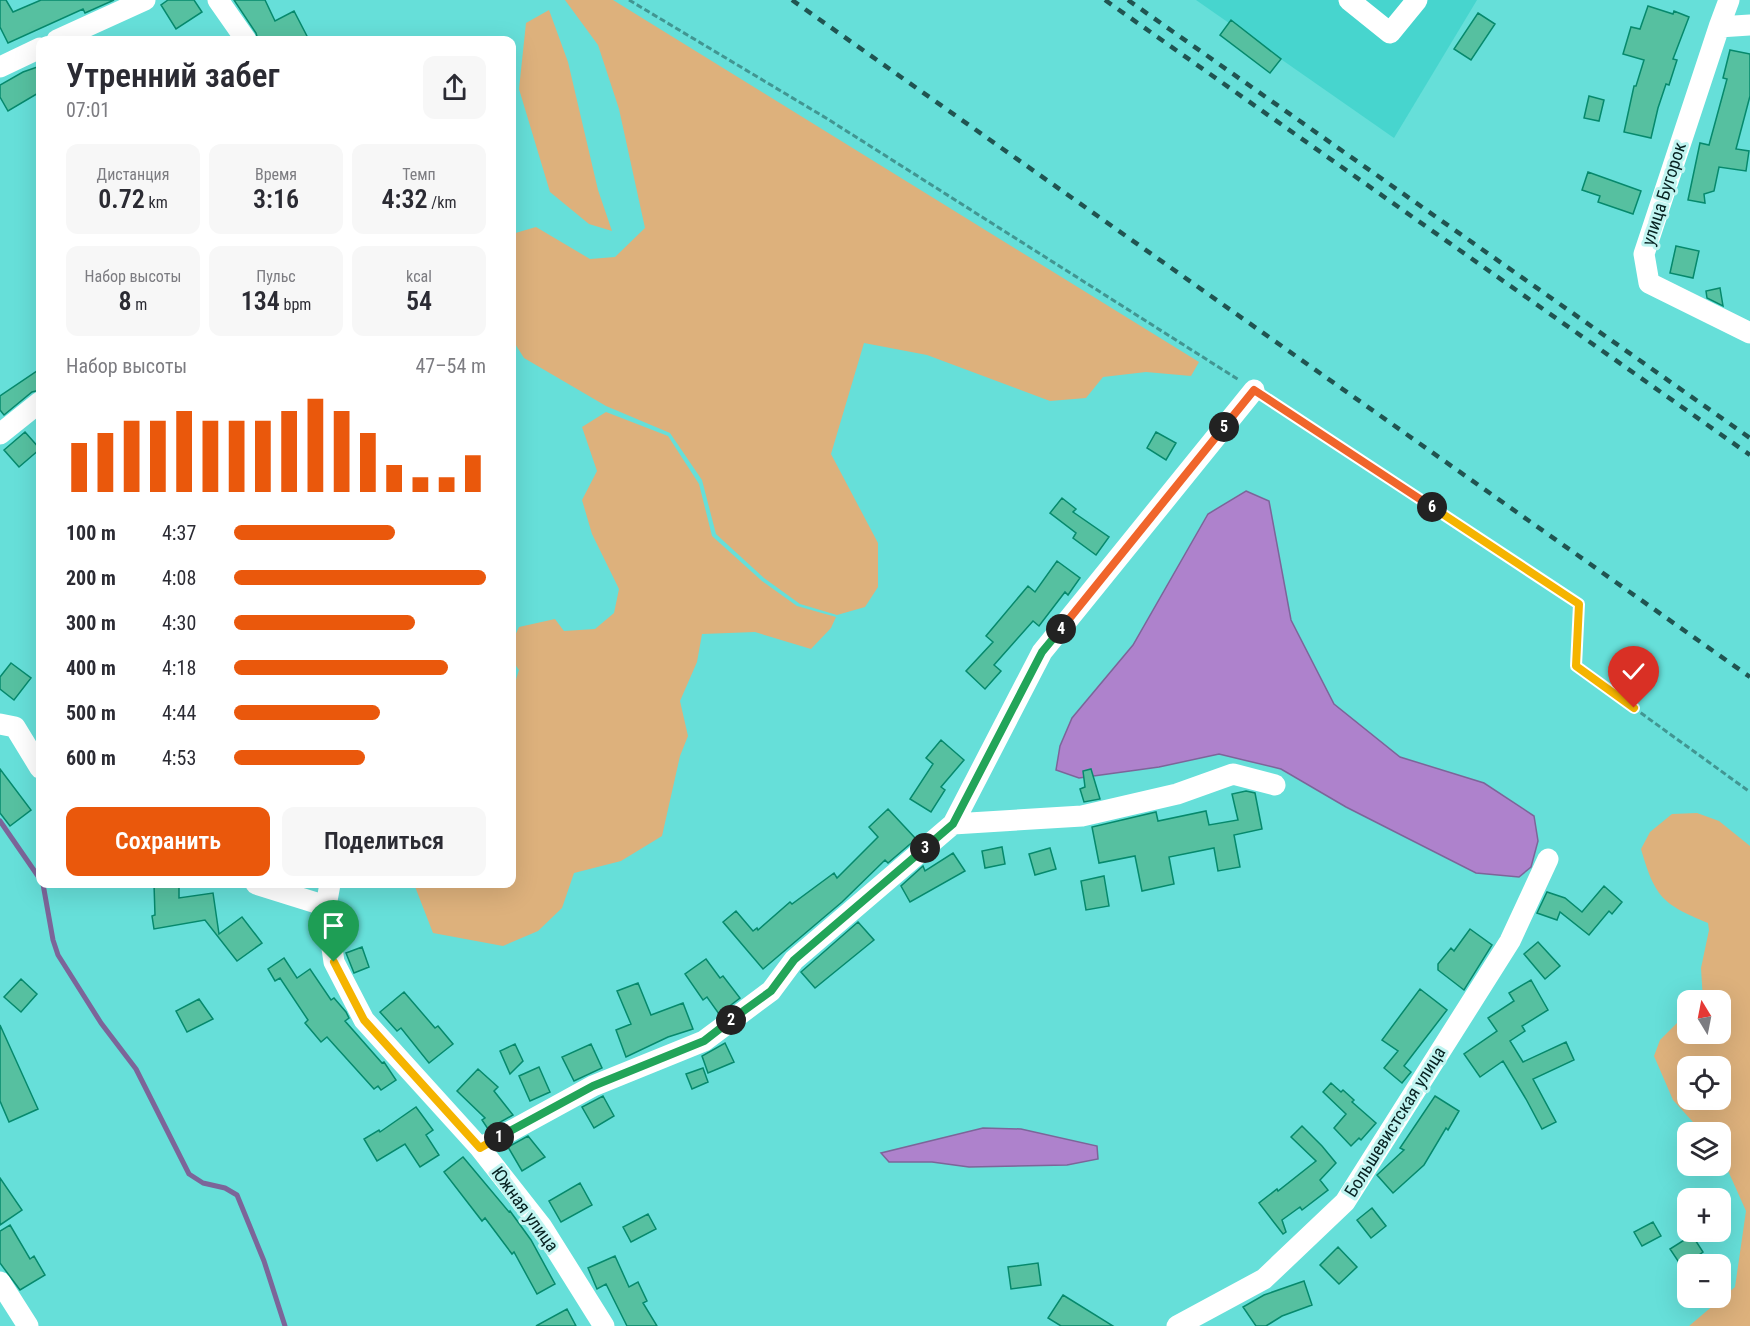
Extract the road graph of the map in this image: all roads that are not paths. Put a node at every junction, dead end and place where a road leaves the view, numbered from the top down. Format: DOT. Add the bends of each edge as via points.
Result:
graph roads {
  1 [pos="145,0"];
  2 [pos="218,0"];
  3 [pos="1349,0"];
  4 [pos="1417,0"];
  5 [pos="1729,0"];
  6 [pos="1750,25"];
  7 [pos="1719,27"];
  8 [pos="66,36"];
  9 [pos="243,36"];
  10 [pos="36,50"];
  11 [pos="0,67"];
  12 [pos="1750,333"];
  13 [pos="1254,390"];
  14 [pos="36,405"];
  15 [pos="0,434"];
  16 [pos="0,724"];
  17 [pos="36,761"];
  18 [pos="1275,785"];
  19 [pos="953,824"];
  20 [pos="1548,859"];
  21 [pos="269,888"];
  22 [pos="329,888"];
  23 [pos="326,906"];
  24 [pos="480,1148"];
  25 [pos="0,1282"];
  26 [pos="28,1326"];
  27 [pos="604,1326"];
  28 [pos="1177,1326"];
  1 -- 8 [label="street"];
  2 -- 9 [label="street"];
  3 -- 4 [label="street" via="1390,33"];
  5 -- 7 [label="street, улица Бугорок"];
  6 -- 7 [label="street"];
  7 -- 12 [label="street, улица Бугорок" via="1644,255 1649,283"];
  10 -- 11 [label="street"];
  13 -- 19 [label="street" via="1042,652"];
  14 -- 15 [label="street"];
  16 -- 17 [label="street" via="15,727"];
  18 -- 19 [label="street" via="1233,774 1177,794 1082,816"];
  19 -- 24 [label="street" via="794,960 771,991 704,1041 593,1086"];
  20 -- 28 [label="street, Большевистская улица" via="1510,941 1344,1202 1264,1279"];
  21 -- 23 [label="street"];
  22 -- 23 [label="street, Южная улица"];
  23 -- 24 [label="street, Южная улица" via="334,962 364,1020"];
  24 -- 27 [label="street, Южная улица" via="542,1227"];
  25 -- 26 [label="street"];
}
